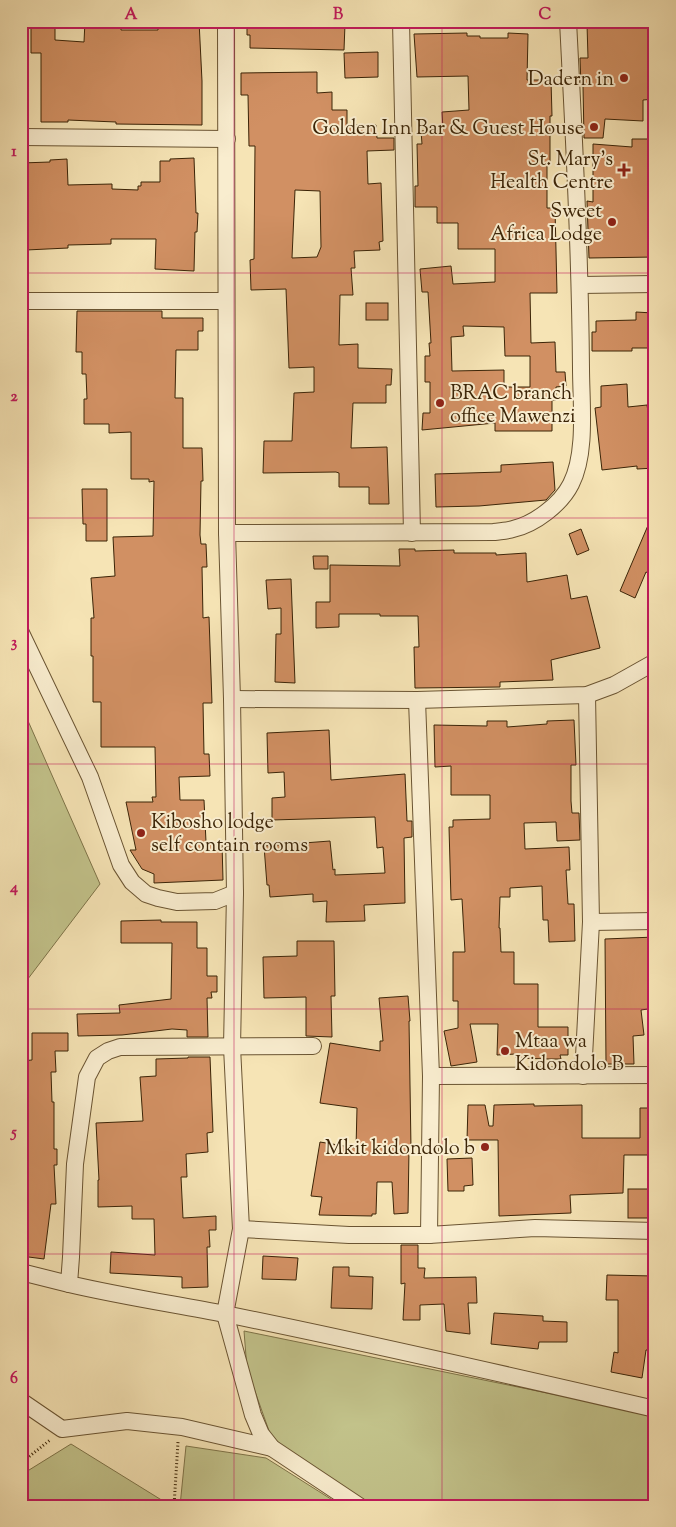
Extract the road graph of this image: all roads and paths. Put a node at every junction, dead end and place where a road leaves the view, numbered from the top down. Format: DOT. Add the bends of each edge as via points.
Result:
graph roads {
  1 [pos="226,21"];
  2 [pos="402,21"];
  3 [pos="568,21"];
  4 [pos="21,137"];
  5 [pos="227,139"];
  6 [pos="655,284"];
  7 [pos="580,285"];
  8 [pos="21,301"];
  9 [pos="226,301"];
  10 [pos="227,533"];
  11 [pos="412,533"];
  12 [pos="21,632"];
  13 [pos="655,662"];
  14 [pos="587,695"];
  15 [pos="232,699"];
  16 [pos="417,700"];
  17 [pos="235,893"];
  18 [pos="655,921"];
  19 [pos="591,922"];
  20 [pos="313,1046"];
  21 [pos="232,1047"];
  22 [pos="655,1075"];
  23 [pos="431,1076"];
  24 [pos="583,1076"];
  25 [pos="241,1229"];
  26 [pos="655,1231"];
  27 [pos="428,1235"];
  28 [pos="21,1272"];
  29 [pos="69,1284"];
  30 [pos="225,1314"];
  31 [pos="21,1401"];
  32 [pos="655,1409"];
  33 [pos="179,1427"];
  34 [pos="62,1429"];
  35 [pos="272,1448"];
  36 [pos="21,1462"];
  37 [pos="174,1505"];
  38 [pos="359,1506"];
  1 -- 5 [label="street"];
  2 -- 11 [label="street"];
  3 -- 7 [label="street"];
  4 -- 5 [label="street"];
  5 -- 9 [label="street"];
  6 -- 7 [label="street"];
  7 -- 11 [label="street" via="581,433 579,461 571,484 556,504 525,525 513,529"];
  8 -- 9 [label="street"];
  9 -- 10 [label="street"];
  10 -- 11 [label="street"];
  10 -- 15 [label="street"];
  12 -- 17 [label="street" via="90,777 121,866 132,882 146,894 177,902 215,901"];
  13 -- 14 [label="street" via="614,685"];
  14 -- 16 [label="street"];
  14 -- 19 [label="street"];
  15 -- 16 [label="street"];
  15 -- 17 [label="street"];
  16 -- 23 [label="street"];
  17 -- 21 [label="street"];
  18 -- 19 [label="street"];
  19 -- 24 [label="street"];
  20 -- 21 [label="street"];
  21 -- 25 [label="street"];
  21 -- 29 [label="street" via="120,1047 97,1058 87,1077 75,1164"];
  22 -- 24 [label="street"];
  23 -- 24 [label="street"];
  23 -- 27 [label="street"];
  25 -- 27 [label="street" via="349,1235"];
  25 -- 30 [label="street"];
  26 -- 27 [label="street" via="535,1228"];
  28 -- 29 [label="street"];
  29 -- 30 [label="street"];
  30 -- 32 [label="street"];
  30 -- 35 [label="street" via="253,1415 260,1434"];
  31 -- 34 [label="street"];
  33 -- 34 [label="street" via="127,1421"];
  33 -- 35 [label="street"];
  33 -- 37 [label="path"];
  34 -- 36 [label="path"];
  35 -- 38 [label="street"];
}
